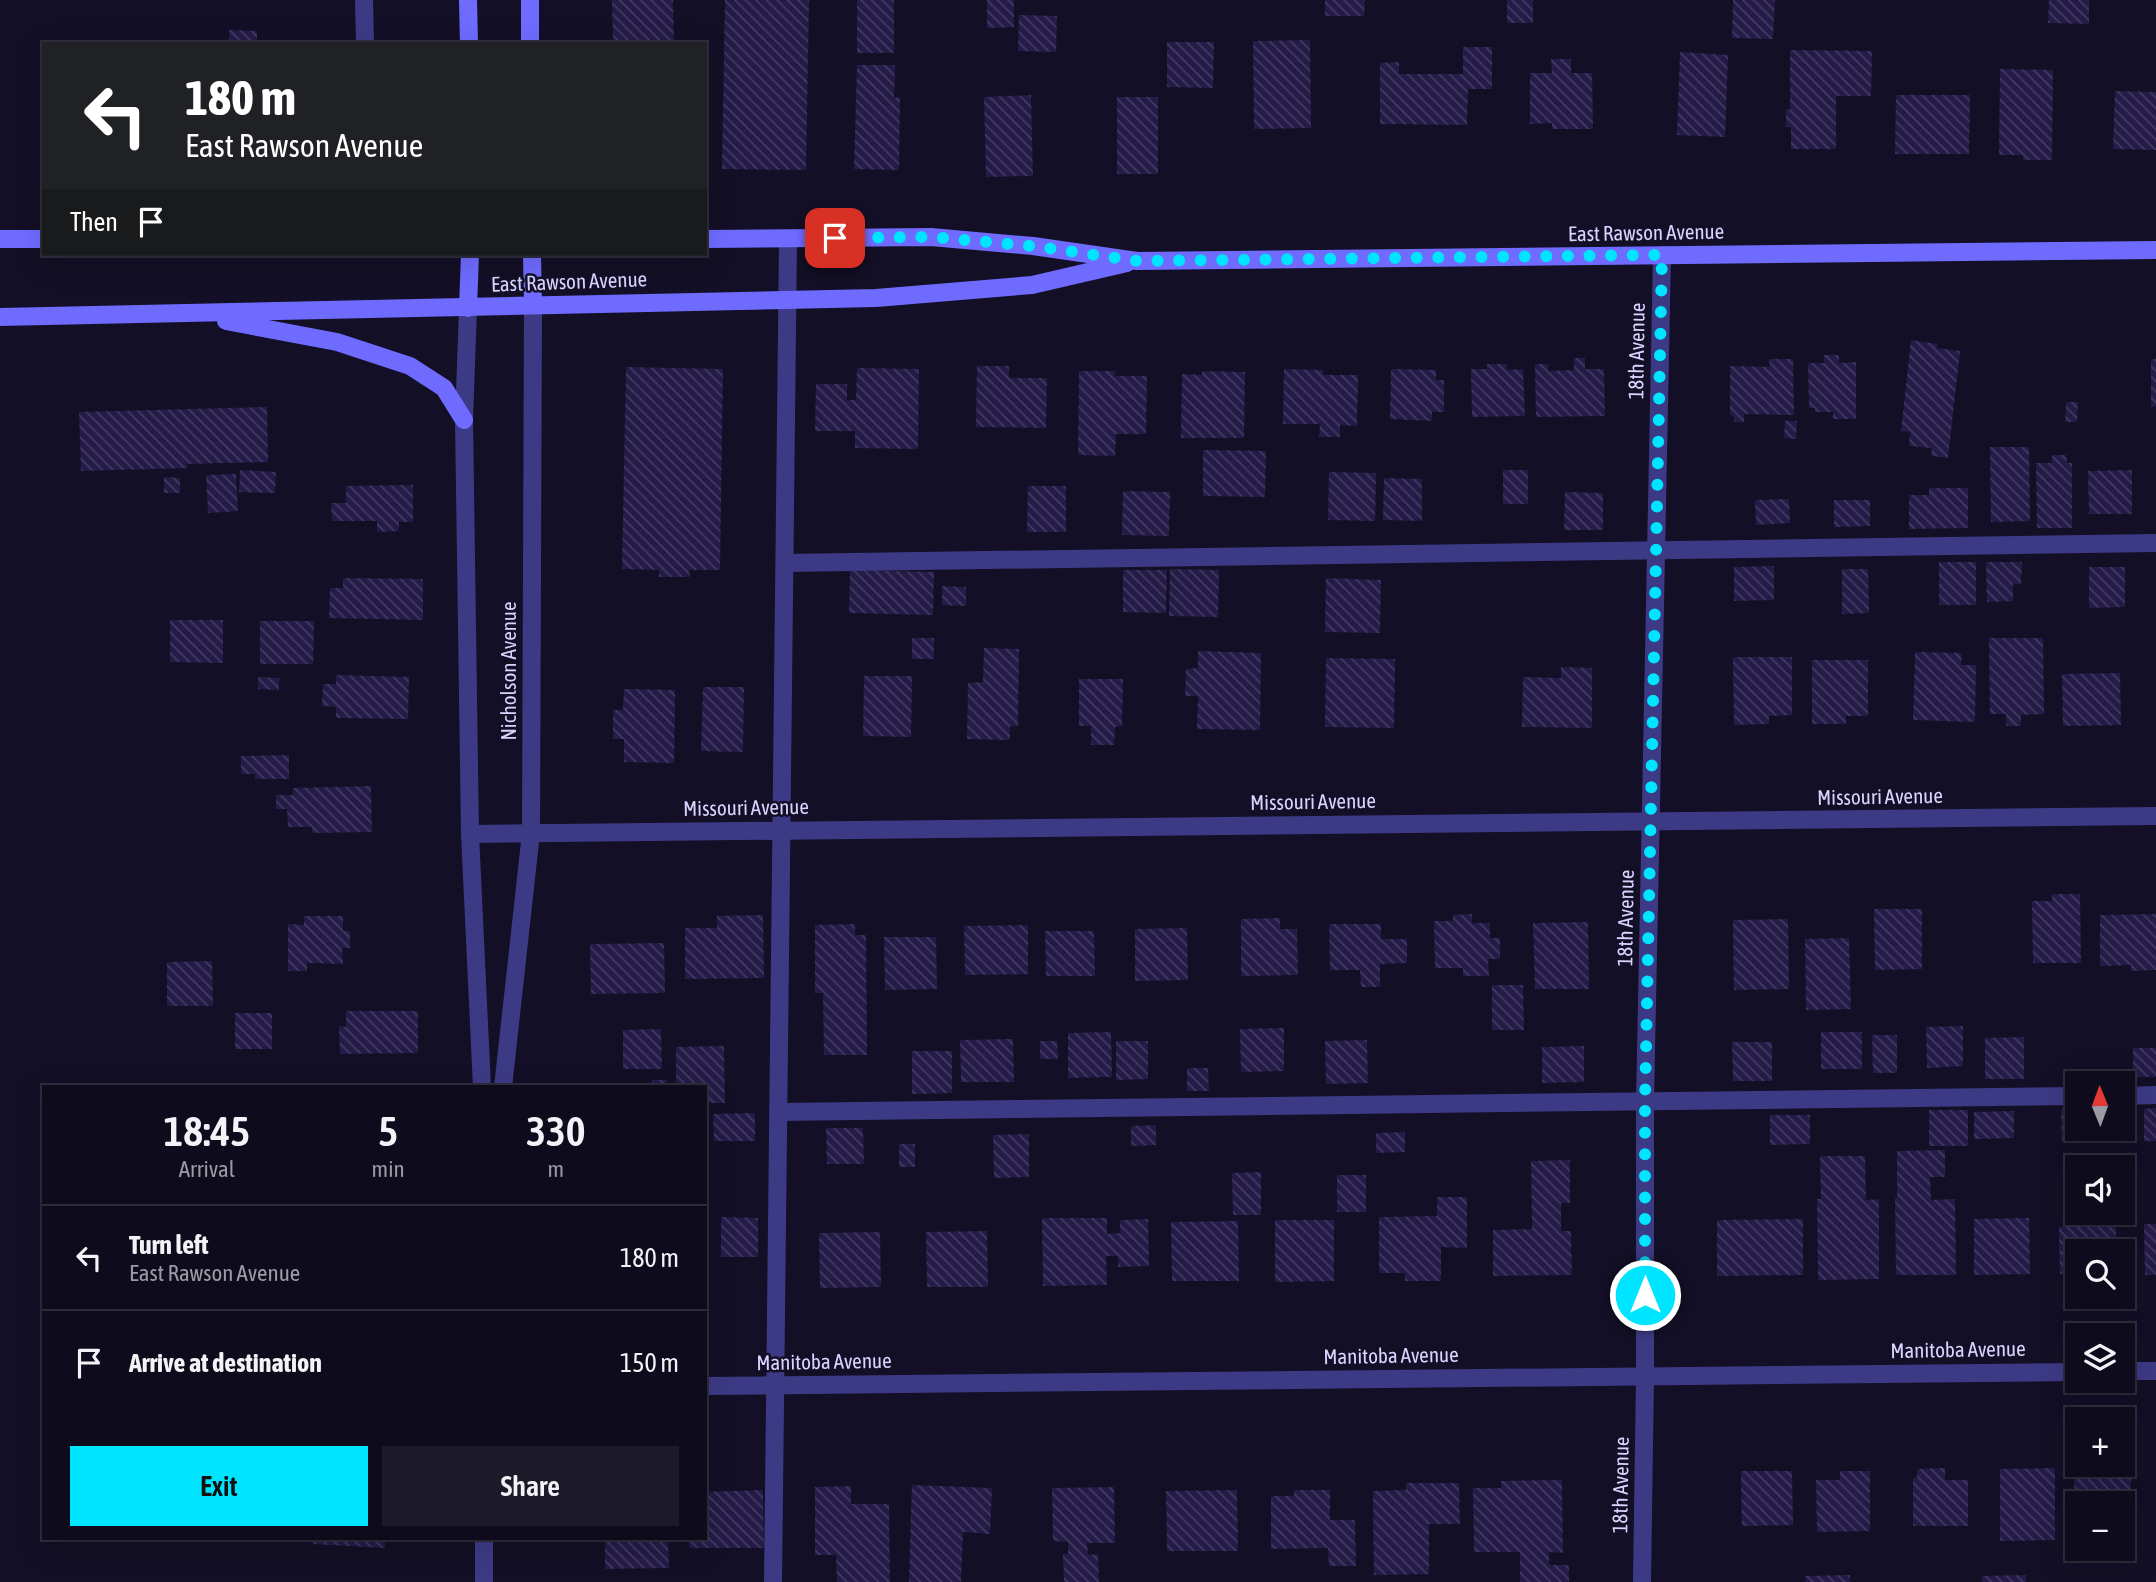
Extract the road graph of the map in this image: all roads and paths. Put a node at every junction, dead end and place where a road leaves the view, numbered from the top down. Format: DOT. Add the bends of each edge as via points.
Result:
graph roads {
  1 [pos="364,0"];
  2 [pos="468,0"];
  3 [pos="530,0"];
  4 [pos="365,42"];
  5 [pos="469,42"];
  6 [pos="530,42"];
  7 [pos="707,233"];
  8 [pos="0,239"];
  9 [pos="42,239"];
  10 [pos="707,239"];
  11 [pos="731,239"];
  12 [pos="788,239"];
  13 [pos="2156,250"];
  14 [pos="1662,255"];
  15 [pos="470,256"];
  16 [pos="532,256"];
  17 [pos="1137,261"];
  18 [pos="788,299"];
  19 [pos="533,305"];
  20 [pos="468,308"];
  21 [pos="191,314"];
  22 [pos="0,317"];
  23 [pos="464,420"];
  24 [pos="2156,542"];
  25 [pos="1656,550"];
  26 [pos="785,563"];
  27 [pos="2156,816"];
  28 [pos="1650,822"];
  29 [pos="782,831"];
  30 [pos="531,833"];
  31 [pos="470,834"];
  32 [pos="482,1085"];
  33 [pos="503,1085"];
  34 [pos="2156,1095"];
  35 [pos="2065,1096"];
  36 [pos="2135,1096"];
  37 [pos="1645,1101"];
  38 [pos="779,1112"];
  39 [pos="2135,1371"];
  40 [pos="2156,1371"];
  41 [pos="2065,1372"];
  42 [pos="1645,1376"];
  43 [pos="707,1386"];
  44 [pos="775,1386"];
  45 [pos="484,1540"];
  46 [pos="484,1582"];
  47 [pos="773,1582"];
  48 [pos="1642,1582"];
  1 -- 4 [label="street"];
  2 -- 5 [label="main road"];
  3 -- 6 [label="main road"];
  7 -- 11 [label="main road"];
  8 -- 9 [label="main road"];
  10 -- 11 [label="main road, East Rawson Avenue"];
  11 -- 12 [label="main road, East Rawson Avenue"];
  12 -- 17 [label="main road, East Rawson Avenue" via="931,237"];
  12 -- 18 [label="street"];
  13 -- 14 [label="main road, East Rawson Avenue"];
  14 -- 17 [label="main road, East Rawson Avenue"];
  14 -- 25 [label="street, 18th Avenue"];
  15 -- 20 [label="main road, Nicholson Avenue"];
  16 -- 19 [label="main road, Nicholson Avenue"];
  17 -- 18 [label="main road, East Rawson Avenue" via="1032,285 876,298"];
  18 -- 19 [label="main road, East Rawson Avenue"];
  18 -- 26 [label="street"];
  19 -- 20 [label="main road, East Rawson Avenue"];
  19 -- 30 [label="street, Nicholson Avenue"];
  20 -- 21 [label="main road, East Rawson Avenue"];
  20 -- 23 [label="street, Nicholson Avenue"];
  21 -- 22 [label="main road, East Rawson Avenue"];
  21 -- 23 [label="main road" via="337,342 404,364 444,388"];
  23 -- 31 [label="street, Nicholson Avenue"];
  24 -- 25 [label="street"];
  25 -- 26 [label="street"];
  25 -- 28 [label="street, 18th Avenue"];
  26 -- 29 [label="street"];
  27 -- 28 [label="street, Missouri Avenue"];
  28 -- 29 [label="street, Missouri Avenue"];
  28 -- 37 [label="street, 18th Avenue"];
  29 -- 30 [label="street, Missouri Avenue"];
  29 -- 38 [label="street"];
  30 -- 31 [label="street, Missouri Avenue"];
  30 -- 33 [label="street, Nicholson Avenue"];
  31 -- 32 [label="street, Nicholson Avenue"];
  34 -- 36 [label="street"];
  35 -- 37 [label="street"];
  37 -- 38 [label="street"];
  37 -- 42 [label="street, 18th Avenue"];
  38 -- 44 [label="street"];
  39 -- 40 [label="street"];
  41 -- 42 [label="street, Manitoba Avenue"];
  42 -- 44 [label="street, Manitoba Avenue"];
  42 -- 48 [label="street, 18th Avenue"];
  43 -- 44 [label="street, Manitoba Avenue"];
  44 -- 47 [label="street"];
  45 -- 46 [label="street"];
}
